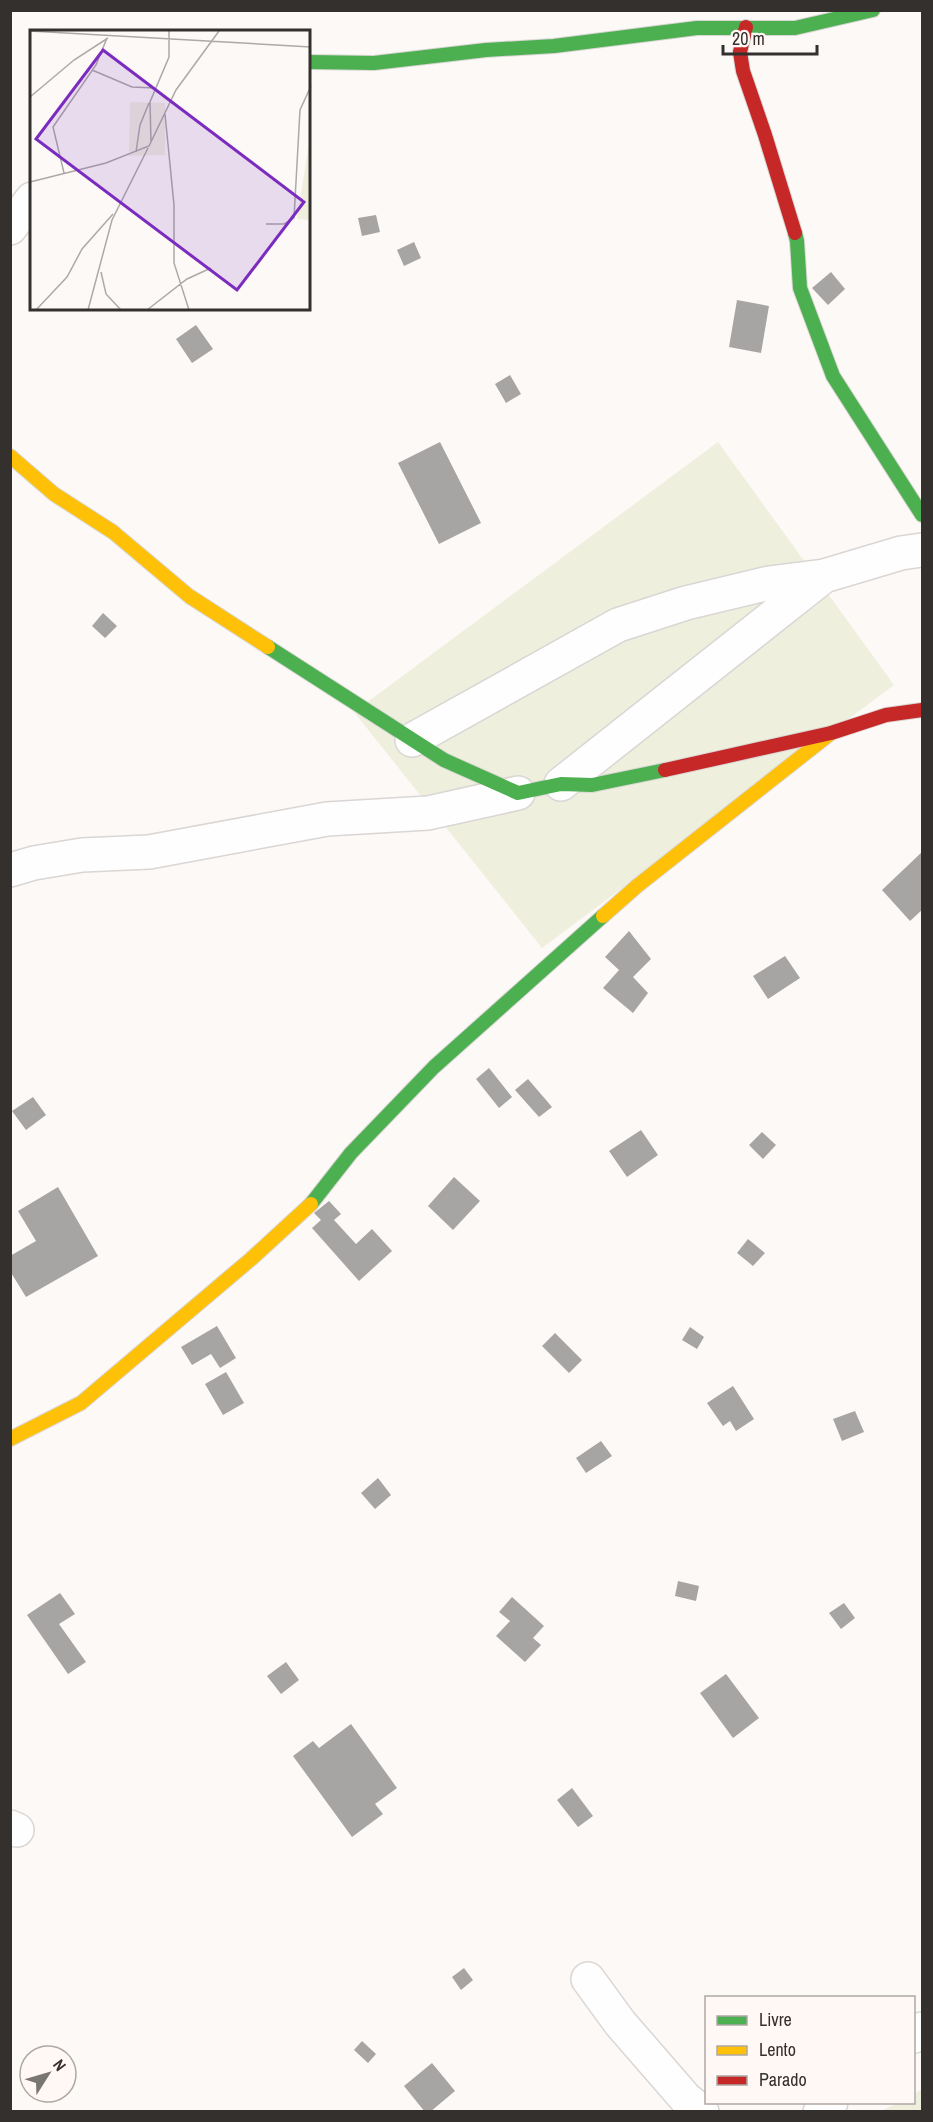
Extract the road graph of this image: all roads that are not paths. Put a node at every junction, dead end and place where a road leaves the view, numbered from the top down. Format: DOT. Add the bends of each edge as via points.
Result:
graph roads {
  1 [pos="873,10"];
  2 [pos="746,27"];
  3 [pos="310,62"];
  4 [pos="30,202"];
  5 [pos="10,228"];
  6 [pos="10,456"];
  7 [pos="922,515"];
  8 [pos="922,549"];
  9 [pos="824,576"];
  10 [pos="922,710"];
  11 [pos="831,733"];
  12 [pos="412,740"];
  13 [pos="561,784"];
  14 [pos="518,793"];
  15 [pos="10,870"];
  16 [pos="10,1439"];
  17 [pos="588,1979"];
  18 [pos="702,2112"];
  1 -- 2 [label="street" via="795,28"];
  2 -- 3 [label="street" via="697,28 374,63"];
  2 -- 7 [label="street" via="740,52 796,241 800,288 833,376"];
  4 -- 5 [label="street"];
  6 -- 12 [label="street" via="54,494 113,532 189,596"];
  8 -- 9 [label="street"];
  9 -- 12 [label="street" via="758,585 618,625"];
  9 -- 13 [label="street"];
  10 -- 11 [label="street" via="886,715"];
  11 -- 13 [label="street" via="592,785"];
  11 -- 16 [label="street" via="637,886 434,1067 351,1152 316,1199 251,1259 81,1403"];
  12 -- 14 [label="street" via="444,760"];
  13 -- 14 [label="street"];
  14 -- 15 [label="street" via="428,813 327,819 148,852 82,855"];
  17 -- 18 [label="street" via="627,2031"];
}
